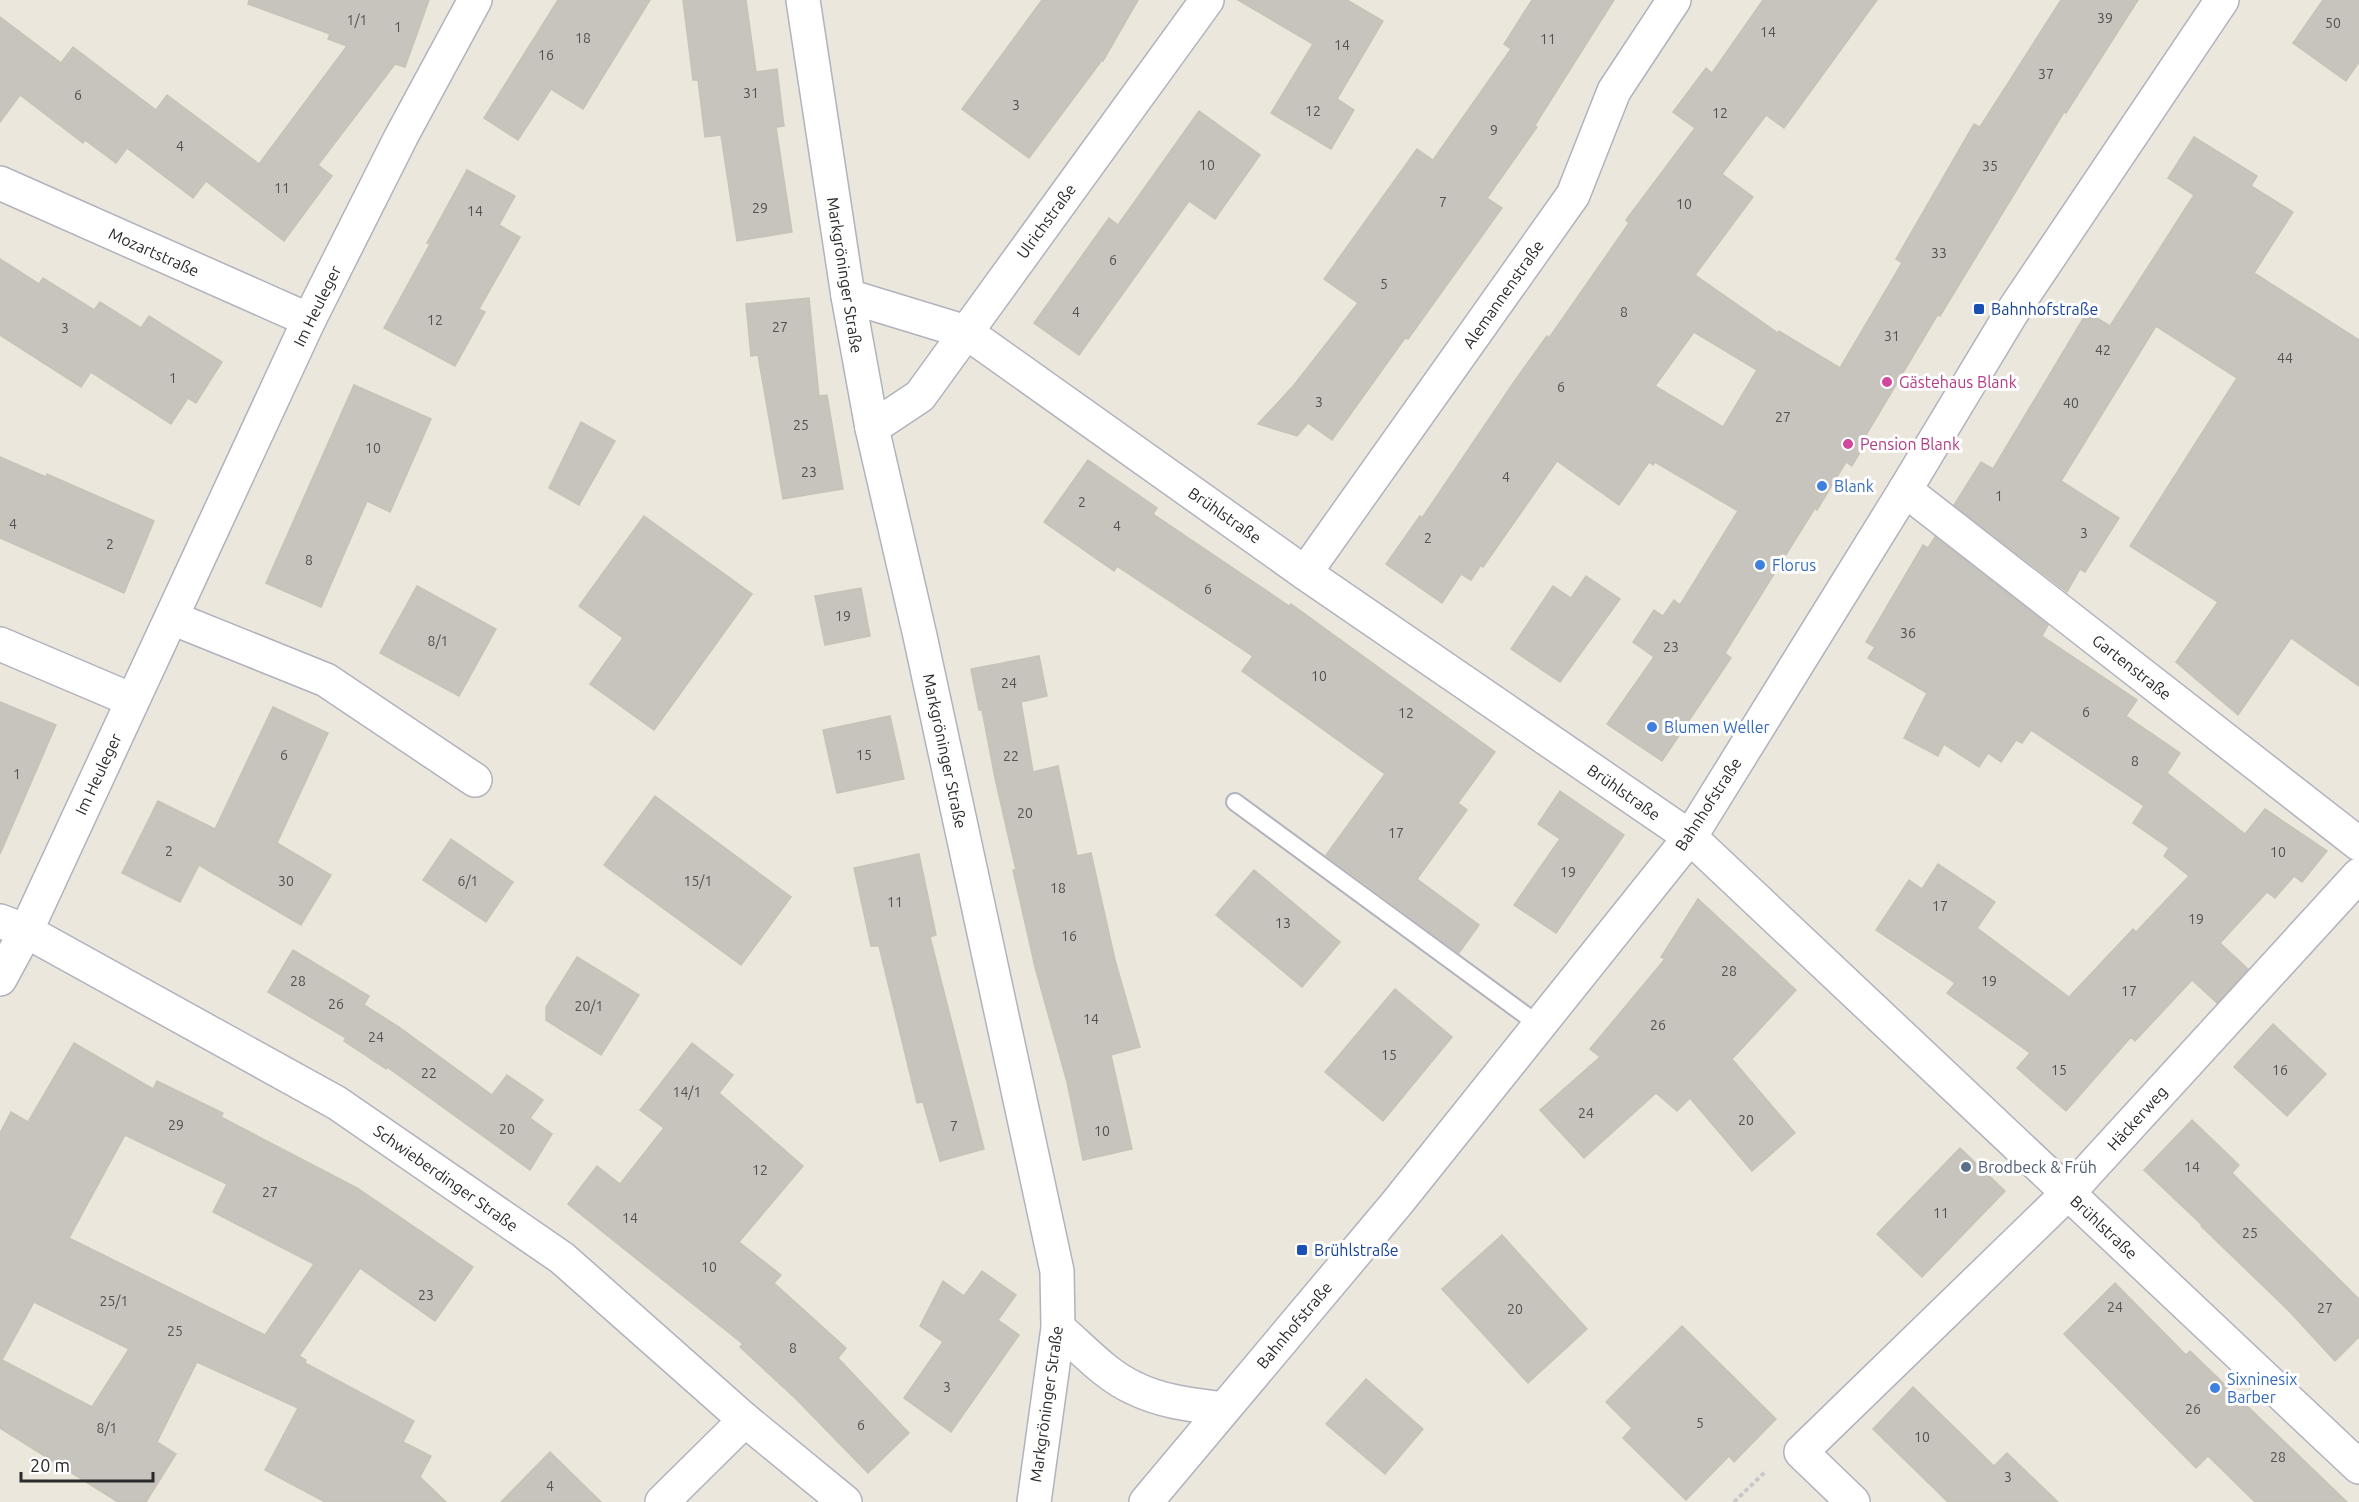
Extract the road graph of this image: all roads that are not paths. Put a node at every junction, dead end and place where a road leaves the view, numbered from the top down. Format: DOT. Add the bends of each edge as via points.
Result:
graph roads {
  1 [pos="475,0"];
  2 [pos="803,0"];
  3 [pos="1207,0"];
  4 [pos="1674,0"];
  5 [pos="2223,0"];
  6 [pos="0,183"];
  7 [pos="848,296"];
  8 [pos="309,320"];
  9 [pos="966,332"];
  10 [pos="872,428"];
  11 [pos="1905,490"];
  12 [pos="1305,573"];
  13 [pos="172,618"];
  14 [pos="0,644"];
  15 [pos="132,700"];
  16 [pos="475,780"];
  17 [pos="1235,802"];
  18 [pos="1690,837"];
  19 [pos="2359,844"];
  20 [pos="2359,875"];
  21 [pos="13,926"];
  22 [pos="0,979"];
  23 [pos="1539,1024"];
  24 [pos="2068,1193"];
  25 [pos="1058,1328"];
  26 [pos="1223,1409"];
  27 [pos="745,1420"];
  28 [pos="2359,1467"];
  29 [pos="662,1502"];
  30 [pos="845,1502"];
  31 [pos="1034,1502"];
  32 [pos="1146,1502"];
  33 [pos="1853,1502"];
  1 -- 8 [label="street, Im Heuleger"];
  2 -- 7 [label="street, Markgröninger Straße"];
  3 -- 9 [label="street, Ulrichstraße"];
  4 -- 12 [label="street, Alemannenstraße" via="1614,90 1573,195"];
  5 -- 11 [label="street, Bahnhofstraße" via="2011,314"];
  6 -- 8 [label="street, Mozartstraße"];
  7 -- 9 [label="street, Brühlstraße"];
  7 -- 10 [label="street, Markgröninger Straße"];
  8 -- 13 [label="street, Im Heuleger"];
  9 -- 10 [label="street, Ulrichstraße" via="920,396"];
  9 -- 12 [label="street, Brühlstraße"];
  10 -- 25 [label="street, Markgröninger Straße" via="1041,1192 1057,1271"];
  11 -- 18 [label="street, Bahnhofstraße"];
  11 -- 19 [label="street, Gartenstraße"];
  12 -- 18 [label="street, Brühlstraße"];
  13 -- 15 [label="street, Im Heuleger"];
  13 -- 16 [label="street" via="326,680"];
  14 -- 15 [label="street"];
  15 -- 21 [label="street, Im Heuleger"];
  17 -- 23 [label="lane"];
  18 -- 23 [label="street, Bahnhofstraße"];
  18 -- 24 [label="street, Brühlstraße"];
  20 -- 24 [label="street, Häckerweg"];
  21 -- 22 [label="street, Im Heuleger"];
  21 -- 27 [label="street, Schwieberdinger Straße" via="337,1103 562,1258"];
  23 -- 26 [label="street, Bahnhofstraße" via="1397,1203"];
  24 -- 28 [label="street, Brühlstraße"];
  24 -- 33 [label="street, Häckerweg" via="1801,1452"];
  25 -- 26 [label="street" via="1133,1388 1178,1403"];
  25 -- 31 [label="street, Markgröninger Straße"];
  26 -- 32 [label="street, Bahnhofstraße"];
  27 -- 29 [label="street"];
  27 -- 30 [label="street, Schwieberdinger Straße"];
}
